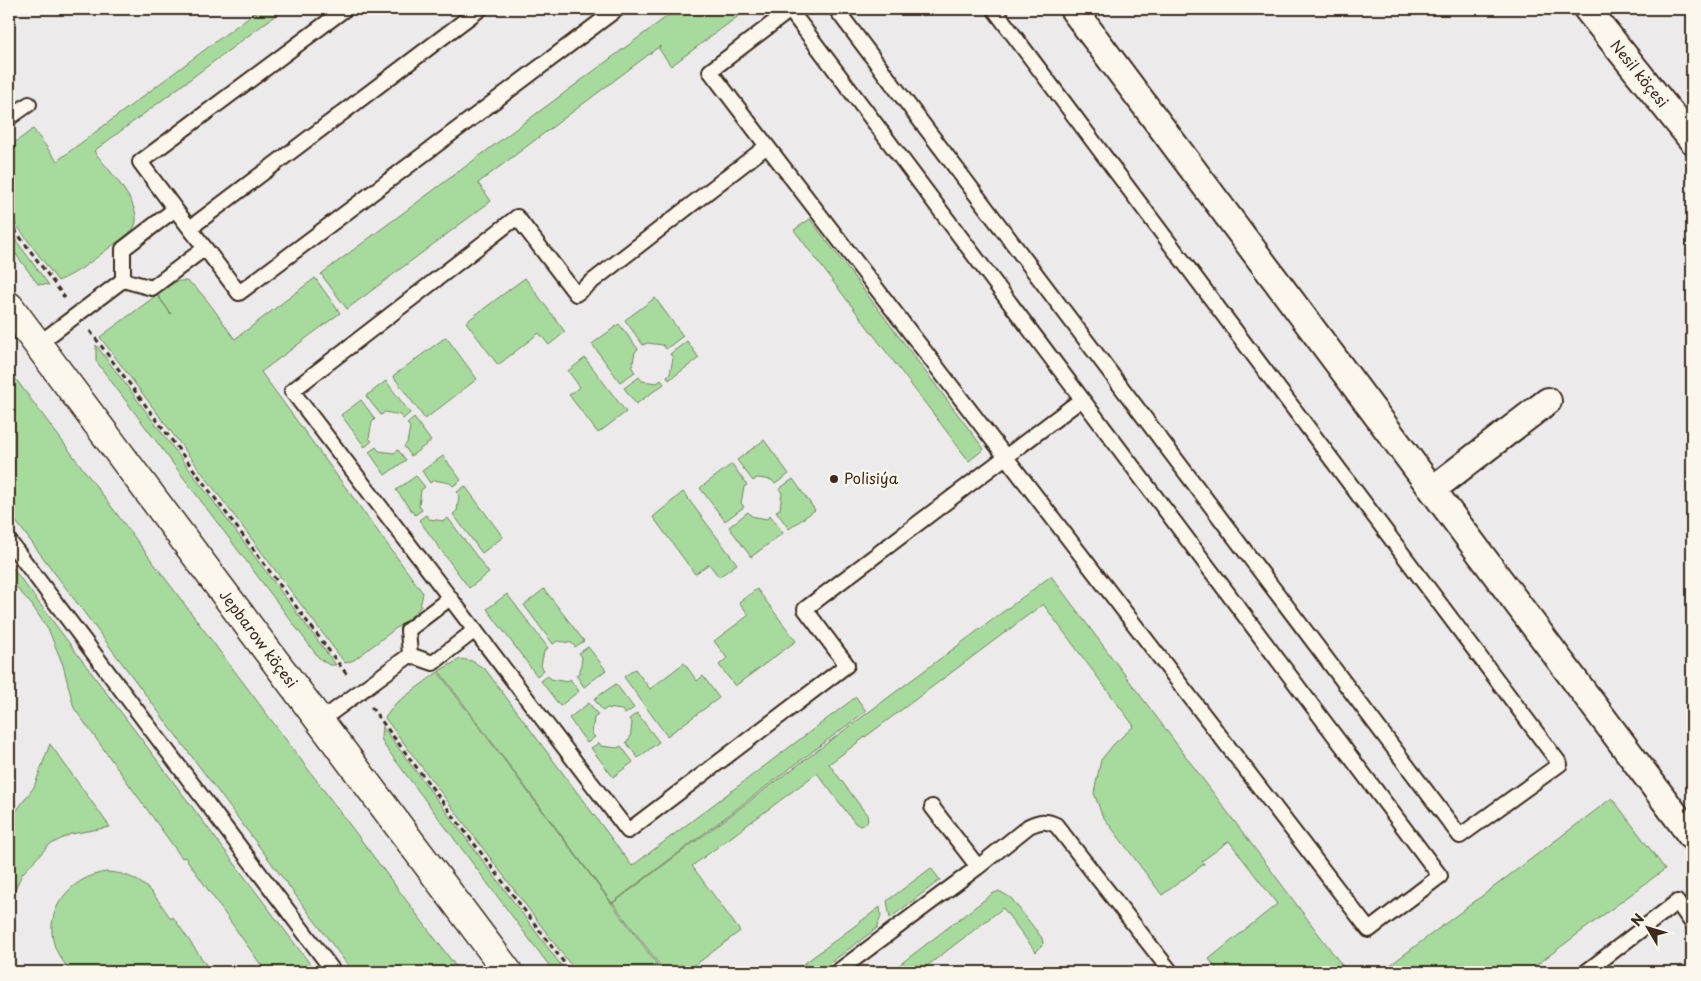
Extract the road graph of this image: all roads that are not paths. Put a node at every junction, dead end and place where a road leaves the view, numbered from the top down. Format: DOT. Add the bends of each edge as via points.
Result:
graph roads {
  1 [pos="346,9"];
  2 [pos="480,9"];
  3 [pos="617,9"];
  4 [pos="836,9"];
  5 [pos="994,9"];
  6 [pos="1073,9"];
  7 [pos="1587,9"];
  8 [pos="29,104"];
  9 [pos="9,118"];
  10 [pos="1692,140"];
  11 [pos="767,146"];
  12 [pos="176,209"];
  13 [pos="190,228"];
  14 [pos="205,248"];
  15 [pos="123,280"];
  16 [pos="9,306"];
  17 [pos="38,344"];
  18 [pos="1082,399"];
  19 [pos="1548,401"];
  20 [pos="1006,457"];
  21 [pos="1433,489"];
  22 [pos="9,541"];
  23 [pos="450,598"];
  24 [pos="475,630"];
  25 [pos="410,655"];
  26 [pos="320,721"];
  27 [pos="932,807"];
  28 [pos="1692,837"];
  29 [pos="978,867"];
  30 [pos="1692,923"];
  31 [pos="334,972"];
  32 [pos="508,972"];
  33 [pos="836,972"];
  34 [pos="1171,972"];
  35 [pos="1586,972"];
  1 -- 12 [label="lane" via="140,162"];
  2 -- 13 [label="lane"];
  3 -- 14 [label="lane" via="239,293"];
  4 -- 5 [label="lane" via="1460,836 1560,764"];
  6 -- 21 [label="street"];
  7 -- 10 [label="street, Nesil köçesi"];
  8 -- 9 [label="lane"];
  11 -- 18 [label="lane" via="710,71 790,10"];
  11 -- 20 [label="lane"];
  11 -- 23 [label="lane" via="576,294 517,217 292,391"];
  12 -- 13 [label="lane"];
  12 -- 15 [label="lane" via="123,249"];
  13 -- 14 [label="lane"];
  14 -- 15 [label="lane" via="152,288"];
  15 -- 17 [label="lane"];
  16 -- 17 [label="street, Jepbarow köçesi"];
  17 -- 26 [label="street, Jepbarow köçesi"];
  18 -- 20 [label="lane"];
  18 -- 20 [label="lane" via="1440,876 1369,930"];
  19 -- 21 [label="street"];
  20 -- 24 [label="lane" via="805,609 848,665 628,831"];
  21 -- 28 [label="street"];
  22 -- 31 [label="lane"];
  23 -- 24 [label="lane"];
  23 -- 25 [label="lane" via="408,630"];
  24 -- 25 [label="lane" via="432,663"];
  25 -- 26 [label="lane"];
  26 -- 32 [label="street, Jepbarow köçesi"];
  27 -- 29 [label="lane"];
  29 -- 33 [label="lane"];
  29 -- 34 [label="lane" via="1029,826 1039,821 1056,825"];
  30 -- 35 [label="lane" via="1677,902"];
}
